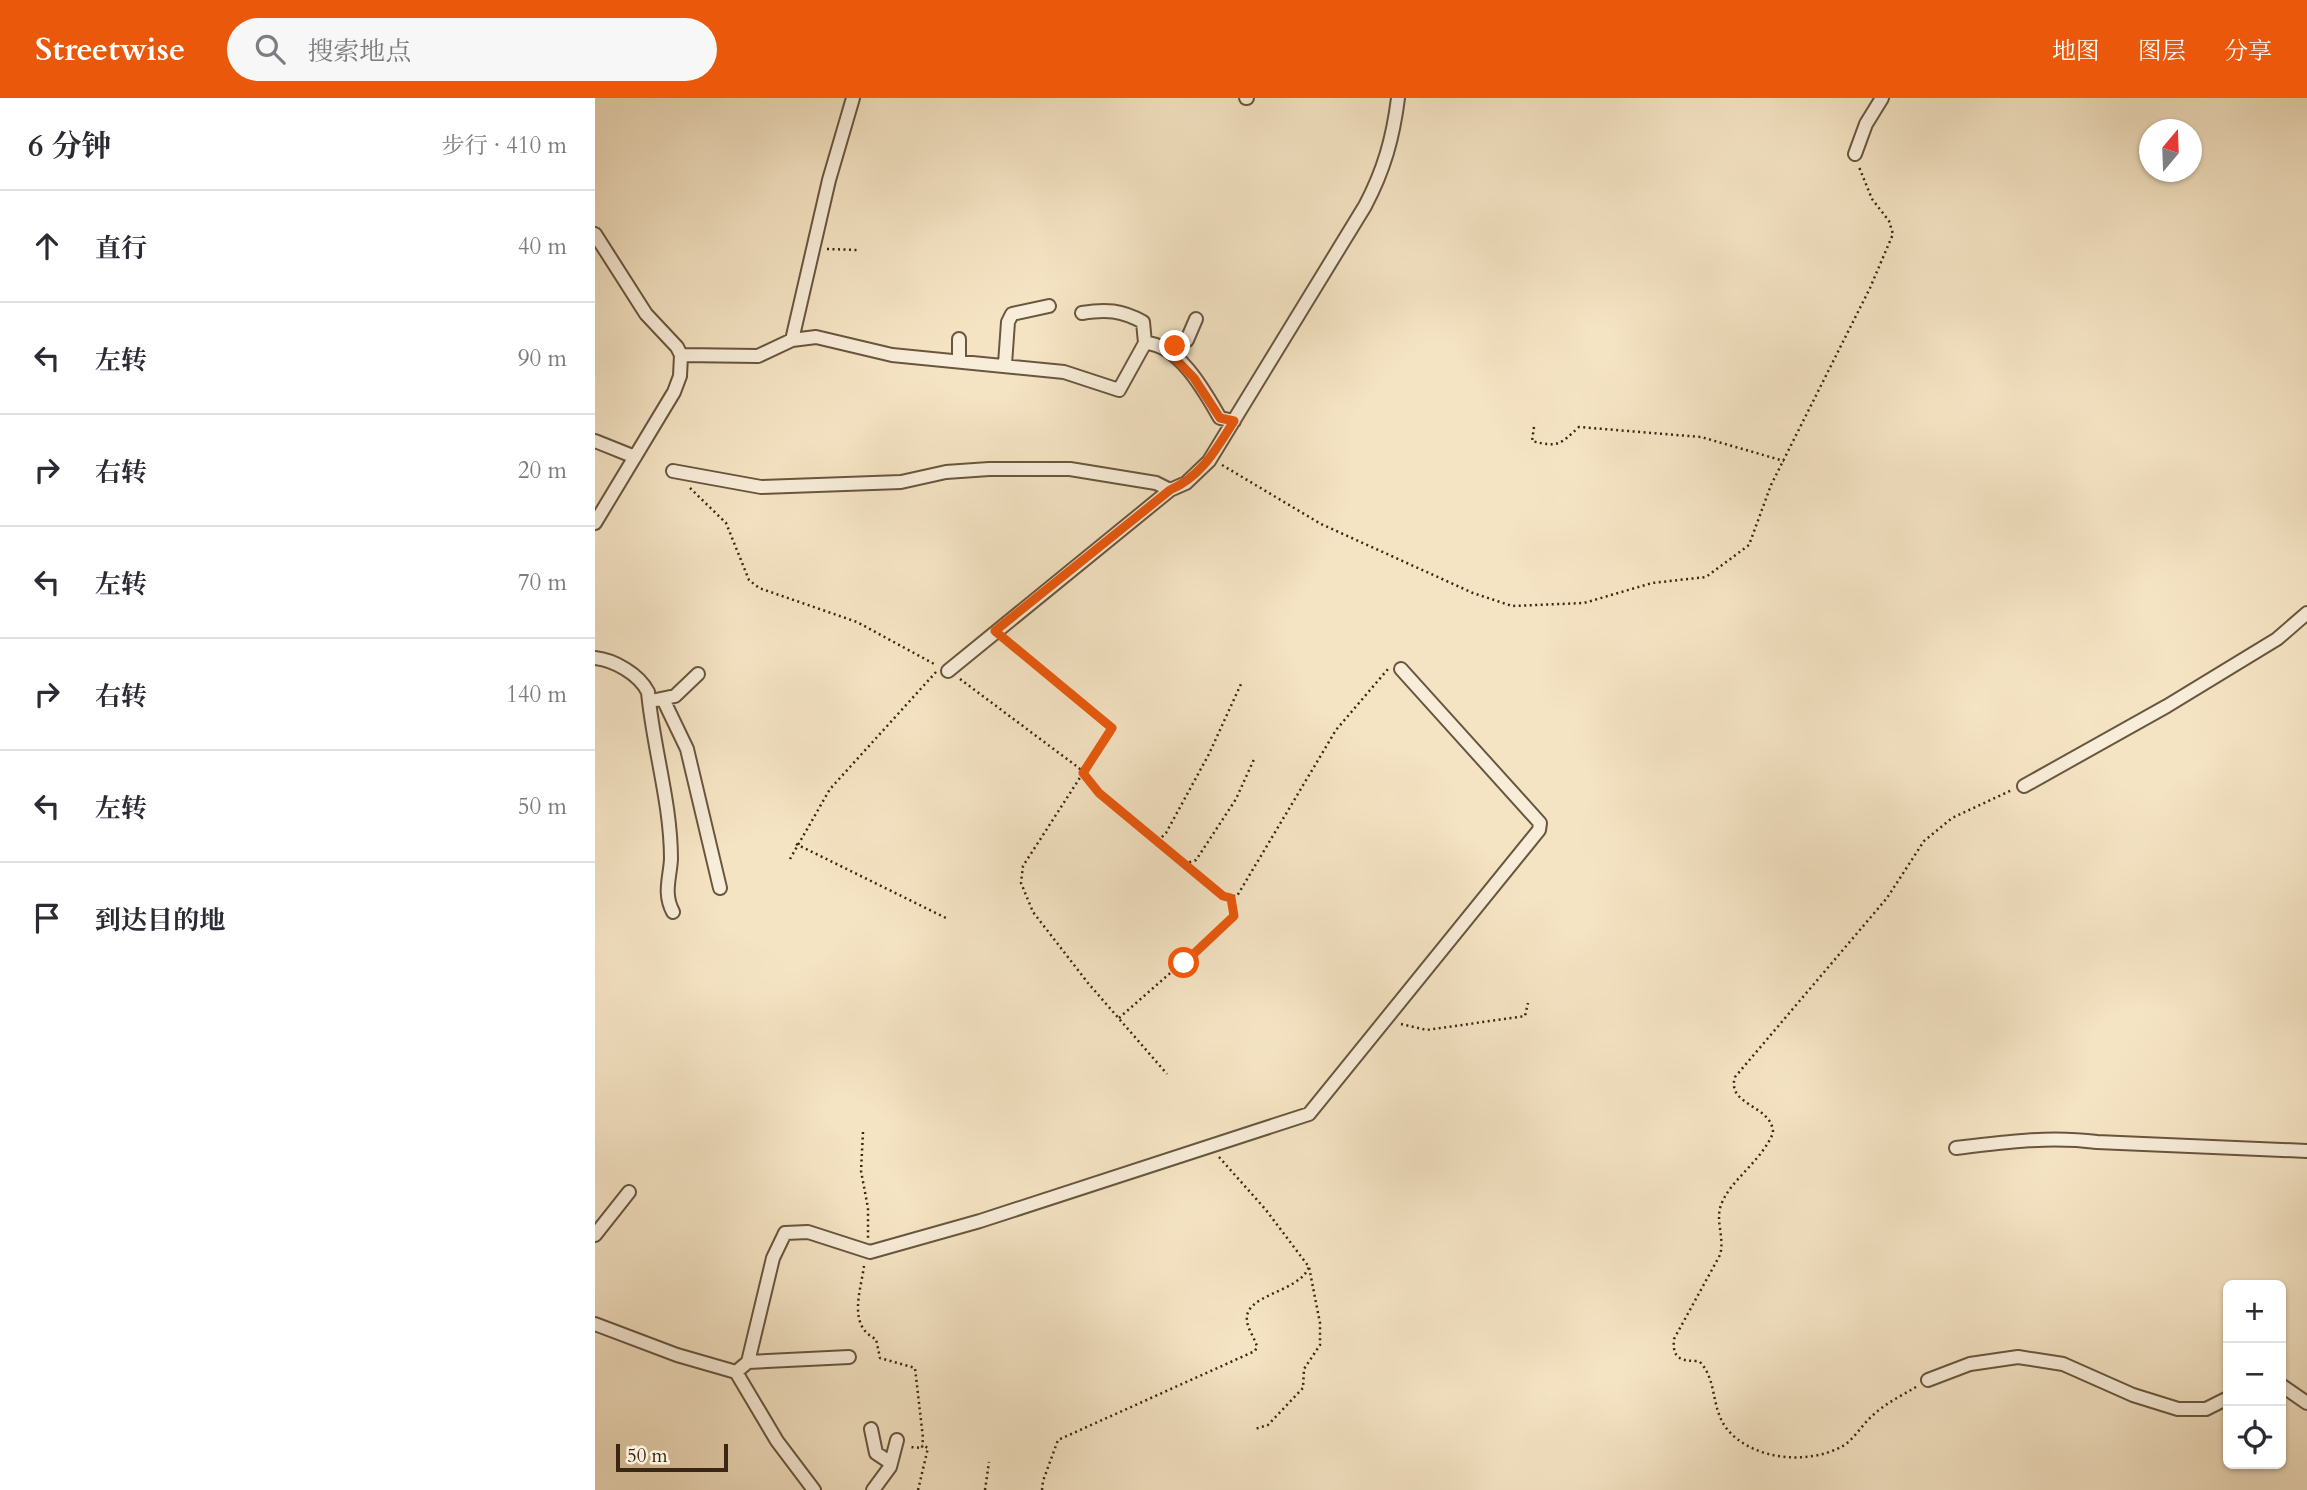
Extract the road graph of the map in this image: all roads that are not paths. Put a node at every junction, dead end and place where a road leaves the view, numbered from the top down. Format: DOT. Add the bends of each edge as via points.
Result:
graph roads {
  1 [pos="853,98"];
  2 [pos="1398,98"];
  3 [pos="1882,98"];
  4 [pos="1855,154"];
  5 [pos="595,234"];
  6 [pos="1049,306"];
  7 [pos="1081,313"];
  8 [pos="1196,319"];
  9 [pos="960,339"];
  10 [pos="792,340"];
  11 [pos="1145,343"];
  12 [pos="1167,350"];
  13 [pos="681,355"];
  14 [pos="959,360"];
  15 [pos="1005,364"];
  16 [pos="1234,421"];
  17 [pos="595,441"];
  18 [pos="635,457"];
  19 [pos="673,471"];
  20 [pos="1170,490"];
  21 [pos="595,523"];
  22 [pos="2307,613"];
  23 [pos="595,658"];
  24 [pos="1401,669"];
  25 [pos="948,671"];
  26 [pos="698,674"];
  27 [pos="663,699"];
  28 [pos="649,700"];
  29 [pos="2024,786"];
  30 [pos="720,888"];
  31 [pos="673,912"];
  32 [pos="1956,1148"];
  33 [pos="2307,1151"];
  34 [pos="629,1192"];
  35 [pos="595,1235"];
  36 [pos="595,1324"];
  37 [pos="849,1357"];
  38 [pos="748,1362"];
  39 [pos="736,1372"];
  40 [pos="1928,1380"];
  41 [pos="2286,1388"];
  42 [pos="2223,1400"];
  43 [pos="2307,1403"];
  44 [pos="871,1429"];
  45 [pos="896,1443"];
  46 [pos="891,1463"];
  47 [pos="814,1490"];
  48 [pos="873,1490"];
  1 -- 10 [label="street"];
  2 -- 16 [label="street" via="1393,140 1377,182"];
  3 -- 4 [label="street"];
  5 -- 13 [label="street" via="646,314"];
  6 -- 15 [label="street" via="1012,314"];
  7 -- 11 [label="street" via="1106,309 1128,313 1143,322"];
  8 -- 12 [label="street" via="1187,340"];
  9 -- 14 [label="street"];
  10 -- 13 [label="street" via="758,356"];
  10 -- 14 [label="street" via="816,337 892,355"];
  11 -- 12 [label="street"];
  11 -- 15 [label="street" via="1119,390 1065,372"];
  12 -- 16 [label="street" via="1194,378 1220,418"];
  13 -- 18 [label="street" via="674,392"];
  14 -- 15 [label="street"];
  16 -- 20 [label="street" via="1211,458 1186,483"];
  17 -- 18 [label="street"];
  18 -- 21 [label="street"];
  19 -- 20 [label="street" via="761,487 901,482 989,469 1070,469"];
  20 -- 25 [label="street"];
  22 -- 29 [label="street" via="2277,639"];
  23 -- 28 [label="street" via="616,664 636,678 645,685"];
  24 -- 38 [label="street" via="1540,823 1539,830 1309,1114 980,1221 866,1250 808,1232 785,1233 773,1258"];
  26 -- 27 [label="street" via="675,696"];
  27 -- 28 [label="street"];
  27 -- 30 [label="street" via="687,749"];
  28 -- 31 [label="street" via="668,825 667,899"];
  32 -- 33 [label="street" via="2063,1138"];
  34 -- 35 [label="street"];
  36 -- 39 [label="street"];
  37 -- 38 [label="street"];
  38 -- 39 [label="street"];
  39 -- 47 [label="street" via="777,1441"];
  40 -- 42 [label="street" via="1970,1364 2018,1357 2063,1364 2178,1409 2206,1409"];
  41 -- 43 [label="street"];
  44 -- 46 [label="street" via="876,1453"];
  45 -- 46 [label="street"];
  46 -- 48 [label="street"];
}
